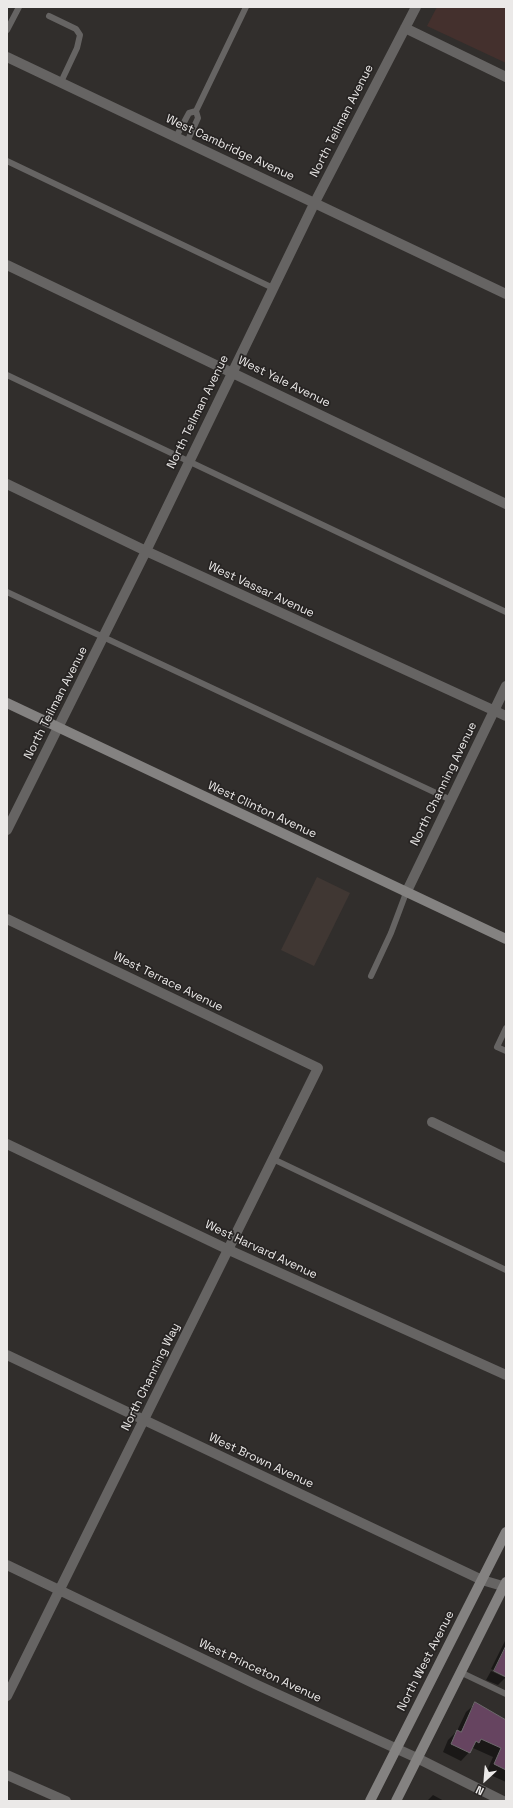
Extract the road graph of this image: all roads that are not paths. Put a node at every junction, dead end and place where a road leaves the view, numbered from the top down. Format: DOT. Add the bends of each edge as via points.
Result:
graph roads {
  1 [pos="19,7"];
  2 [pos="246,7"];
  3 [pos="416,7"];
  4 [pos="49,16"];
  5 [pos="405,28"];
  6 [pos="7,30"];
  7 [pos="7,57"];
  8 [pos="506,77"];
  9 [pos="61,82"];
  10 [pos="196,111"];
  11 [pos="176,137"];
  12 [pos="187,142"];
  13 [pos="7,161"];
  14 [pos="315,202"];
  15 [pos="7,265"];
  16 [pos="273,288"];
  17 [pos="506,294"];
  18 [pos="232,372"];
  19 [pos="7,375"];
  20 [pos="189,461"];
  21 [pos="7,484"];
  22 [pos="506,504"];
  23 [pos="146,552"];
  24 [pos="7,592"];
  25 [pos="506,612"];
  26 [pos="104,636"];
  27 [pos="506,686"];
  28 [pos="7,703"];
  29 [pos="494,710"];
  30 [pos="506,716"];
  31 [pos="58,727"];
  32 [pos="451,800"];
  33 [pos="10,818"];
  34 [pos="7,830"];
  35 [pos="406,893"];
  36 [pos="7,918"];
  37 [pos="506,939"];
  38 [pos="372,976"];
  39 [pos="506,1028"];
  40 [pos="506,1051"];
  41 [pos="318,1068"];
  42 [pos="432,1122"];
  43 [pos="7,1144"];
  44 [pos="506,1158"];
  45 [pos="273,1159"];
  46 [pos="229,1250"];
  47 [pos="506,1270"];
  48 [pos="7,1355"];
  49 [pos="506,1375"];
  50 [pos="144,1420"];
  51 [pos="506,1532"];
  52 [pos="7,1566"];
  53 [pos="482,1580"];
  54 [pos="505,1585"];
  55 [pos="60,1590"];
  56 [pos="460,1672"];
  57 [pos="506,1694"];
  58 [pos="7,1696"];
  59 [pos="396,1749"];
  60 [pos="417,1758"];
  61 [pos="7,1775"];
  62 [pos="498,1800"];
  63 [pos="66,1801"];
  64 [pos="370,1801"];
  65 [pos="396,1801"];
  1 -- 6 [label="lane"];
  2 -- 10 [label="lane"];
  3 -- 5 [label="street, North Teilman Avenue"];
  4 -- 9 [label="lane" via="76,29 80,35 77,48"];
  5 -- 8 [label="street"];
  5 -- 14 [label="street, North Teilman Avenue"];
  7 -- 9 [label="street, West Cambridge Avenue"];
  9 -- 11 [label="street, West Cambridge Avenue"];
  10 -- 11 [label="lane" via="189,113"];
  10 -- 12 [label="lane" via="198,118"];
  11 -- 12 [label="street, West Cambridge Avenue"];
  12 -- 14 [label="street, West Cambridge Avenue"];
  13 -- 16 [label="lane"];
  14 -- 16 [label="street, North Teilman Avenue"];
  14 -- 17 [label="street, West Cambridge Avenue"];
  15 -- 18 [label="street, West Yale Avenue"];
  16 -- 18 [label="street, North Teilman Avenue"];
  18 -- 20 [label="street, North Teilman Avenue"];
  18 -- 22 [label="street, West Yale Avenue"];
  19 -- 20 [label="lane"];
  20 -- 23 [label="street, North Teilman Avenue"];
  20 -- 25 [label="lane"];
  21 -- 23 [label="street, West Vassar Avenue"];
  23 -- 26 [label="street, North Teilman Avenue"];
  23 -- 29 [label="street, West Vassar Avenue"];
  24 -- 26 [label="lane"];
  26 -- 31 [label="street, North Teilman Avenue"];
  26 -- 32 [label="lane"];
  27 -- 29 [label="street, North Channing Avenue"];
  28 -- 31 [label="main road, West Clinton Avenue"];
  29 -- 30 [label="street, West Vassar Avenue"];
  29 -- 32 [label="street, North Channing Avenue"];
  31 -- 33 [label="street, North Teilman Avenue"];
  31 -- 35 [label="main road, West Clinton Avenue"];
  32 -- 35 [label="street, North Channing Avenue"];
  33 -- 34 [label="street, North Teilman Avenue"];
  35 -- 37 [label="main road, West Clinton Avenue"];
  35 -- 38 [label="lane"];
  36 -- 41 [label="street, West Terrace Avenue"];
  39 -- 40 [label="lane" via="497,1047"];
  41 -- 45 [label="street, North Channing Way"];
  42 -- 44 [label="street"];
  43 -- 46 [label="street, West Harvard Avenue"];
  45 -- 46 [label="street, North Channing Way"];
  45 -- 47 [label="lane"];
  46 -- 49 [label="street, West Harvard Avenue"];
  46 -- 50 [label="street, North Channing Way"];
  48 -- 50 [label="street, West Brown Avenue"];
  50 -- 53 [label="street, West Brown Avenue"];
  50 -- 55 [label="street, North Channing Way"];
  51 -- 53 [label="main road, North West Avenue"];
  52 -- 55 [label="street, West Princeton Avenue"];
  53 -- 54 [label="street, West Brown Avenue"];
  53 -- 59 [label="main road, North West Avenue"];
  54 -- 56 [label="main road"];
  55 -- 58 [label="street, North Channing Way"];
  55 -- 59 [label="street, West Princeton Avenue"];
  56 -- 57 [label="lane"];
  56 -- 60 [label="main road"];
  59 -- 60 [label="street, West Princeton Avenue"];
  59 -- 64 [label="main road, North West Avenue"];
  60 -- 62 [label="street, West Princeton Avenue"];
  60 -- 65 [label="main road"];
  61 -- 63 [label="street"];
}
